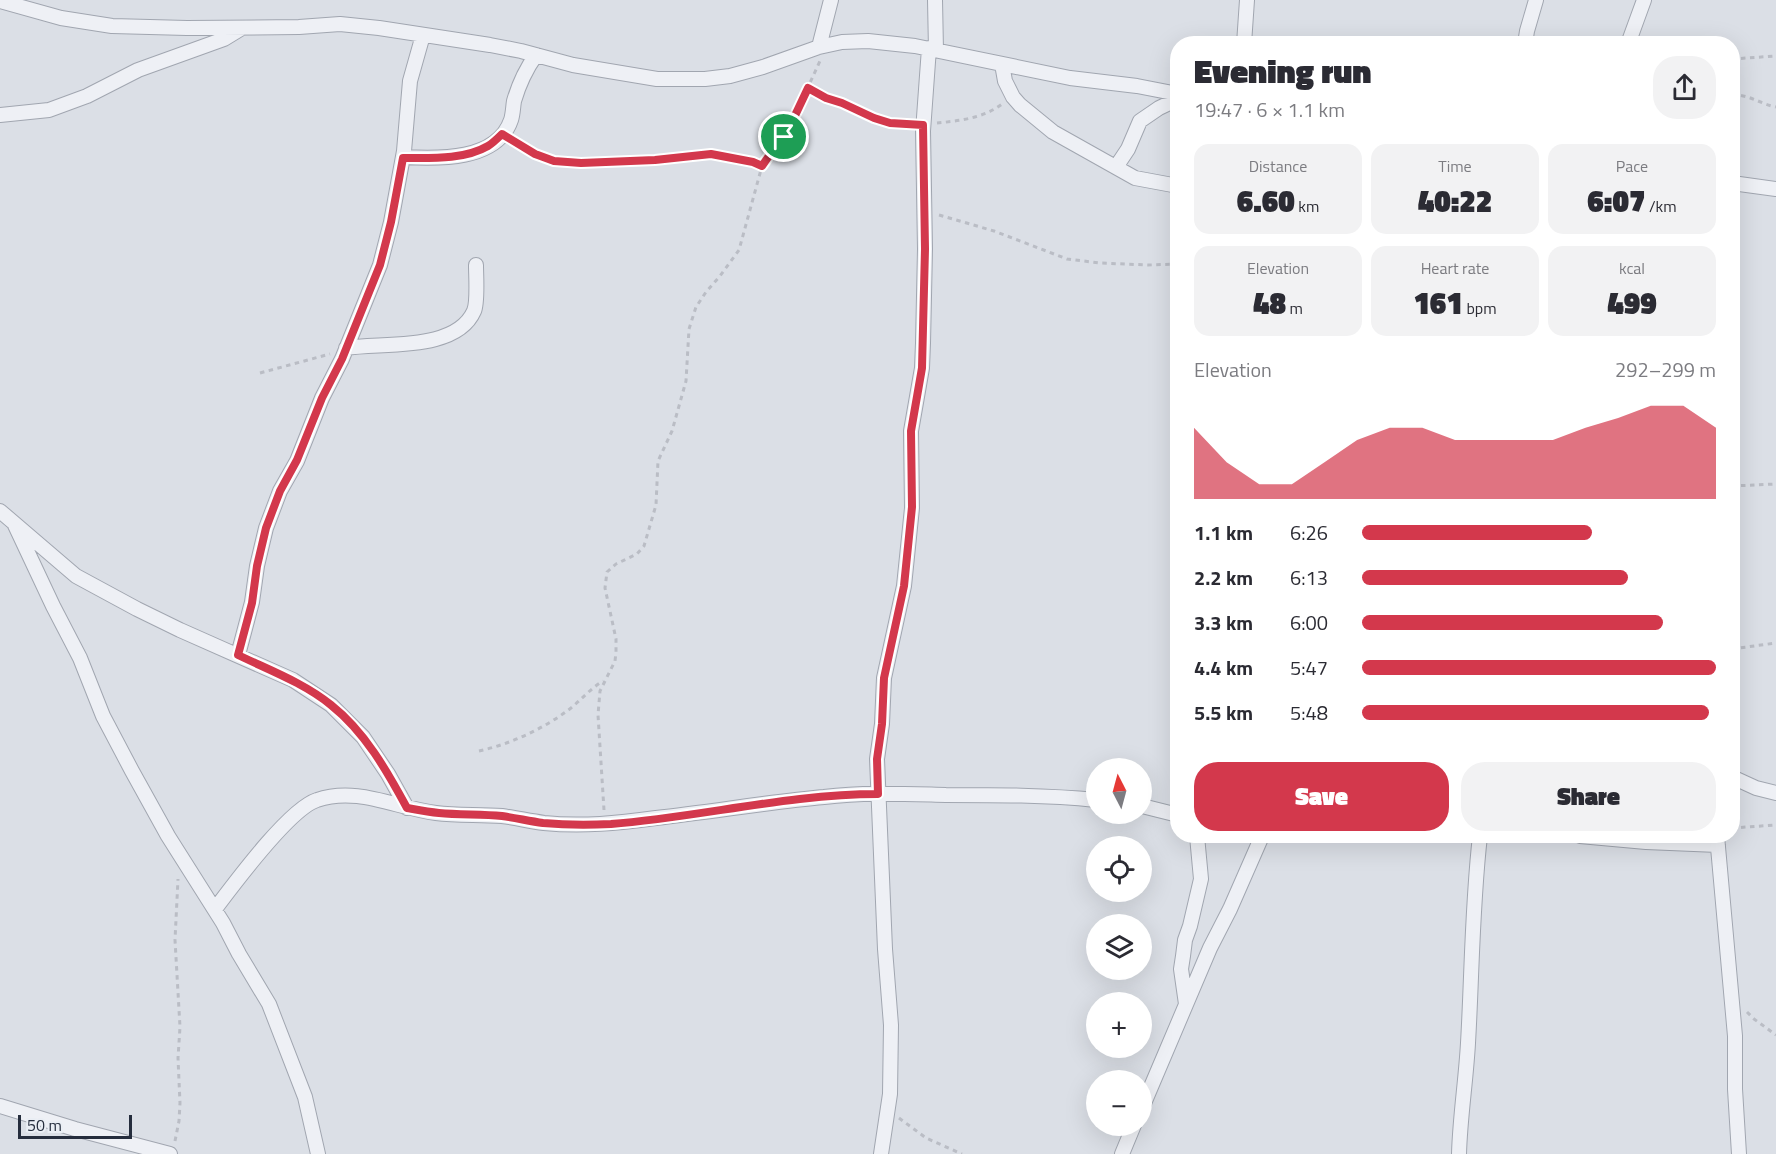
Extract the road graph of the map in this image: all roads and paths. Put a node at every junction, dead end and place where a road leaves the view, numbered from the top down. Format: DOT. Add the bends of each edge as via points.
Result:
graph roads {
  1 [pos="831,0"];
  2 [pos="935,0"];
  3 [pos="1247,0"];
  4 [pos="1536,0"];
  5 [pos="1644,0"];
  6 [pos="0,2"];
  7 [pos="244,27"];
  8 [pos="423,35"];
  9 [pos="1245,36"];
  10 [pos="1527,36"];
  11 [pos="1631,36"];
  12 [pos="822,46"];
  13 [pos="932,49"];
  14 [pos="536,55"];
  15 [pos="1776,56"];
  16 [pos="1740,58"];
  17 [pos="1002,64"];
  18 [pos="808,88"];
  19 [pos="1170,92"];
  20 [pos="1011,95"];
  21 [pos="1740,96"];
  22 [pos="1170,103"];
  23 [pos="1776,107"];
  24 [pos="0,116"];
  25 [pos="923,125"];
  26 [pos="502,134"];
  27 [pos="403,158"];
  28 [pos="762,166"];
  29 [pos="1116,168"];
  30 [pos="1740,184"];
  31 [pos="1170,185"];
  32 [pos="1776,189"];
  33 [pos="924,207"];
  34 [pos="1170,264"];
  35 [pos="476,265"];
  36 [pos="346,349"];
  37 [pos="260,374"];
  38 [pos="1776,484"];
  39 [pos="1740,486"];
  40 [pos="0,511"];
  41 [pos="14,523"];
  42 [pos="1776,643"];
  43 [pos="1740,648"];
  44 [pos="238,655"];
  45 [pos="605,680"];
  46 [pos="479,751"];
  47 [pos="1740,781"];
  48 [pos="1776,793"];
  49 [pos="878,794"];
  50 [pos="1086,799"];
  51 [pos="407,808"];
  52 [pos="1152,808"];
  53 [pos="1170,813"];
  54 [pos="604,824"];
  55 [pos="1776,825"];
  56 [pos="1740,827"];
  57 [pos="1198,843"];
  58 [pos="1259,843"];
  59 [pos="1479,843"];
  60 [pos="1717,843"];
  61 [pos="179,852"];
  62 [pos="215,909"];
  63 [pos="1731,995"];
  64 [pos="1186,1006"];
  65 [pos="1776,1035"];
  66 [pos="1152,1085"];
  67 [pos="0,1106"];
  68 [pos="888,1110"];
  69 [pos="1129,1136"];
  70 [pos="170,1154"];
  71 [pos="318,1154"];
  72 [pos="881,1154"];
  73 [pos="962,1154"];
  74 [pos="1122,1154"];
  75 [pos="1459,1154"];
  76 [pos="1740,1154"];
  1 -- 12 [label="street"];
  2 -- 13 [label="street"];
  3 -- 9 [label="street"];
  4 -- 10 [label="street"];
  5 -- 11 [label="street"];
  6 -- 7 [label="street" via="112,26"];
  7 -- 8 [label="street" via="340,24"];
  7 -- 24 [label="street" via="224,39 138,70 49,110"];
  8 -- 14 [label="street"];
  8 -- 27 [label="street" via="410,81"];
  12 -- 13 [label="street" via="868,41"];
  12 -- 14 [label="street" via="763,67 705,79 657,79"];
  12 -- 18 [label="path"];
  13 -- 17 [label="street"];
  13 -- 25 [label="street"];
  14 -- 26 [label="street" via="524,73"];
  15 -- 16 [label="path"];
  17 -- 19 [label="street"];
  17 -- 20 [label="street"];
  18 -- 25 [label="path" via="874,118"];
  18 -- 28 [label="path" via="791,124"];
  20 -- 25 [label="path" via="992,111 965,120"];
  20 -- 29 [label="street" via="1053,132"];
  21 -- 23 [label="path"];
  22 -- 29 [label="street" via="1140,121"];
  25 -- 33 [label="street"];
  26 -- 27 [label="street" via="486,147 470,153"];
  26 -- 28 [label="path" via="554,161 655,160 711,154"];
  27 -- 36 [label="street" via="380,265"];
  28 -- 45 [label="path" via="739,250 696,307 686,381 672,431 658,461 656,505 644,546 607,572 605,588 616,652"];
  29 -- 31 [label="street" via="1135,178"];
  30 -- 32 [label="street"];
  33 -- 34 [label="path" via="1067,259 1086,263"];
  33 -- 49 [label="street" via="922,368 911,431 912,507 904,586 884,678"];
  35 -- 36 [label="street" via="475,309 459,329 408,344 366,344"];
  36 -- 37 [label="path"];
  36 -- 44 [label="street" via="266,528"];
  38 -- 39 [label="path"];
  40 -- 41 [label="street"];
  41 -- 44 [label="street" via="76,576"];
  41 -- 61 [label="street" via="80,658 103,716"];
  42 -- 43 [label="path"];
  44 -- 51 [label="street" via="292,680 331,705 363,737"];
  45 -- 46 [label="path" via="543,726"];
  45 -- 54 [label="path" via="598,715"];
  47 -- 48 [label="street"];
  49 -- 50 [label="street"];
  49 -- 54 [label="street" via="831,796"];
  49 -- 68 [label="street" via="891,1025"];
  51 -- 54 [label="street" via="543,823"];
  51 -- 62 [label="street" via="361,795 315,800 299,810 268,842"];
  52 -- 53 [label="street"];
  55 -- 56 [label="path"];
  57 -- 64 [label="street" via="1201,879 1183,956"];
  58 -- 64 [label="street"];
  59 -- 75 [label="street"];
  60 -- 63 [label="street"];
  61 -- 62 [label="street"];
  61 -- 70 [label="path" via="175,940 180,1103"];
  62 -- 71 [label="street" via="269,1004 305,1096"];
  63 -- 65 [label="path"];
  63 -- 76 [label="street"];
  64 -- 66 [label="street"];
  67 -- 70 [label="street"];
  68 -- 72 [label="street"];
  68 -- 73 [label="path" via="926,1138"];
  69 -- 74 [label="street"];
}
